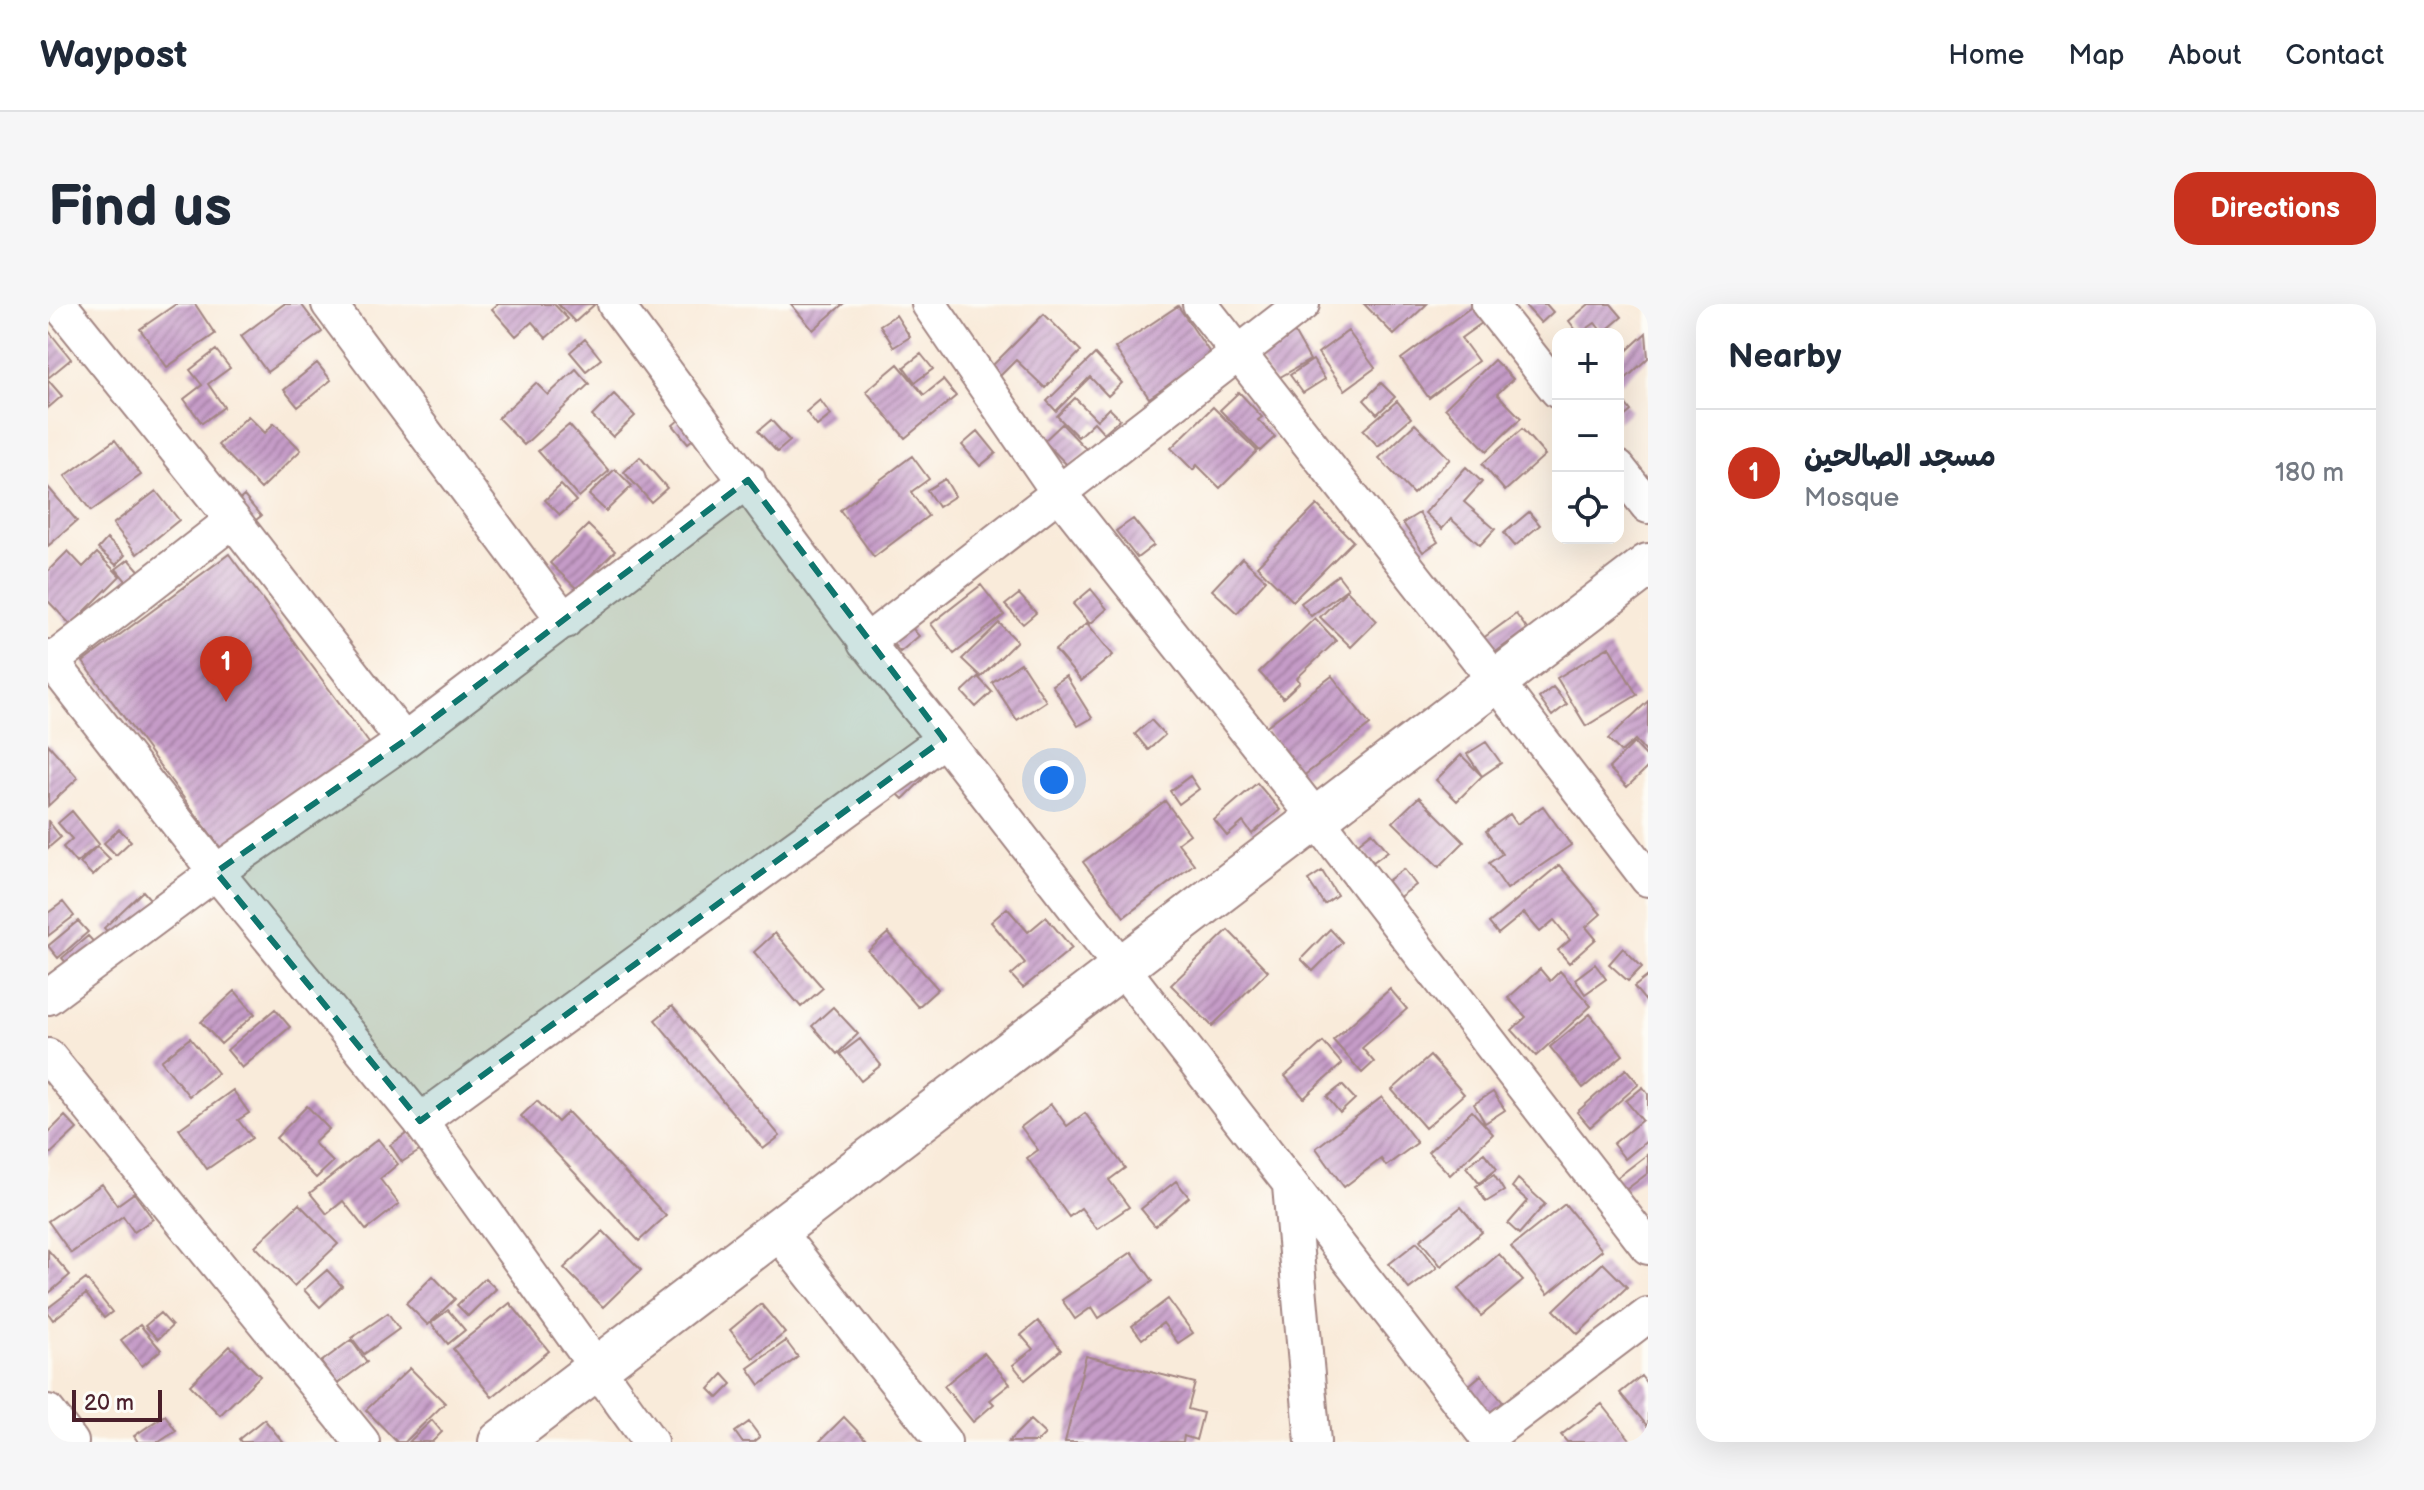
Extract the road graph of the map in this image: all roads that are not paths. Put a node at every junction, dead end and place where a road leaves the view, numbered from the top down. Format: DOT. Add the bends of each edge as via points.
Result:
graph roads {
  1 [pos="59,304"];
  2 [pos="329,304"];
  3 [pos="615,304"];
  4 [pos="929,304"];
  5 [pos="1200,304"];
  6 [pos="1302,304"];
  7 [pos="1489,304"];
  8 [pos="1238,354"];
  9 [pos="1552,383"];
  10 [pos="1621,472"];
  11 [pos="748,480"];
  12 [pos="1059,493"];
  13 [pos="1648,506"];
  14 [pos="233,520"];
  15 [pos="1648,565"];
  16 [pos="565,621"];
  17 [pos="865,643"];
  18 [pos="50,659"];
  19 [pos="1496,681"];
  20 [pos="944,739"];
  21 [pos="404,741"];
  22 [pos="1316,818"];
  23 [pos="216,872"];
  24 [pos="1648,879"];
  25 [pos="1120,969"];
  26 [pos="48,997"];
  27 [pos="48,1056"];
  28 [pos="420,1121"];
  29 [pos="1290,1186"];
  30 [pos="777,1231"];
  31 [pos="1648,1247"];
  32 [pos="1648,1315"];
  33 [pos="595,1369"];
  34 [pos="48,1412"];
  35 [pos="1489,1439"];
  36 [pos="71,1442"];
  37 [pos="362,1442"];
  38 [pos="500,1442"];
  39 [pos="650,1442"];
  40 [pos="944,1442"];
  41 [pos="1313,1442"];
  1 -- 14 [label="street"];
  2 -- 16 [label="street"];
  3 -- 11 [label="street"];
  4 -- 12 [label="street"];
  5 -- 8 [label="street"];
  6 -- 8 [label="street"];
  7 -- 9 [label="street"];
  8 -- 12 [label="street"];
  8 -- 19 [label="street"];
  10 -- 13 [label="street"];
  11 -- 16 [label="street"];
  11 -- 17 [label="street"];
  12 -- 17 [label="street"];
  12 -- 22 [label="street"];
  14 -- 18 [label="street"];
  14 -- 21 [label="street"];
  15 -- 19 [label="street"];
  16 -- 21 [label="street"];
  17 -- 20 [label="street"];
  18 -- 23 [label="street"];
  19 -- 22 [label="street"];
  19 -- 24 [label="street"];
  20 -- 25 [label="street"];
  20 -- 28 [label="street"];
  21 -- 23 [label="street"];
  22 -- 25 [label="street"];
  22 -- 31 [label="street"];
  23 -- 26 [label="street"];
  23 -- 28 [label="street"];
  25 -- 29 [label="street"];
  25 -- 30 [label="street"];
  27 -- 37 [label="street"];
  28 -- 33 [label="street"];
  29 -- 35 [label="street"];
  29 -- 41 [label="street"];
  30 -- 33 [label="street"];
  30 -- 40 [label="street"];
  32 -- 35 [label="street"];
  33 -- 38 [label="street"];
  33 -- 39 [label="street"];
  34 -- 36 [label="street"];
}
